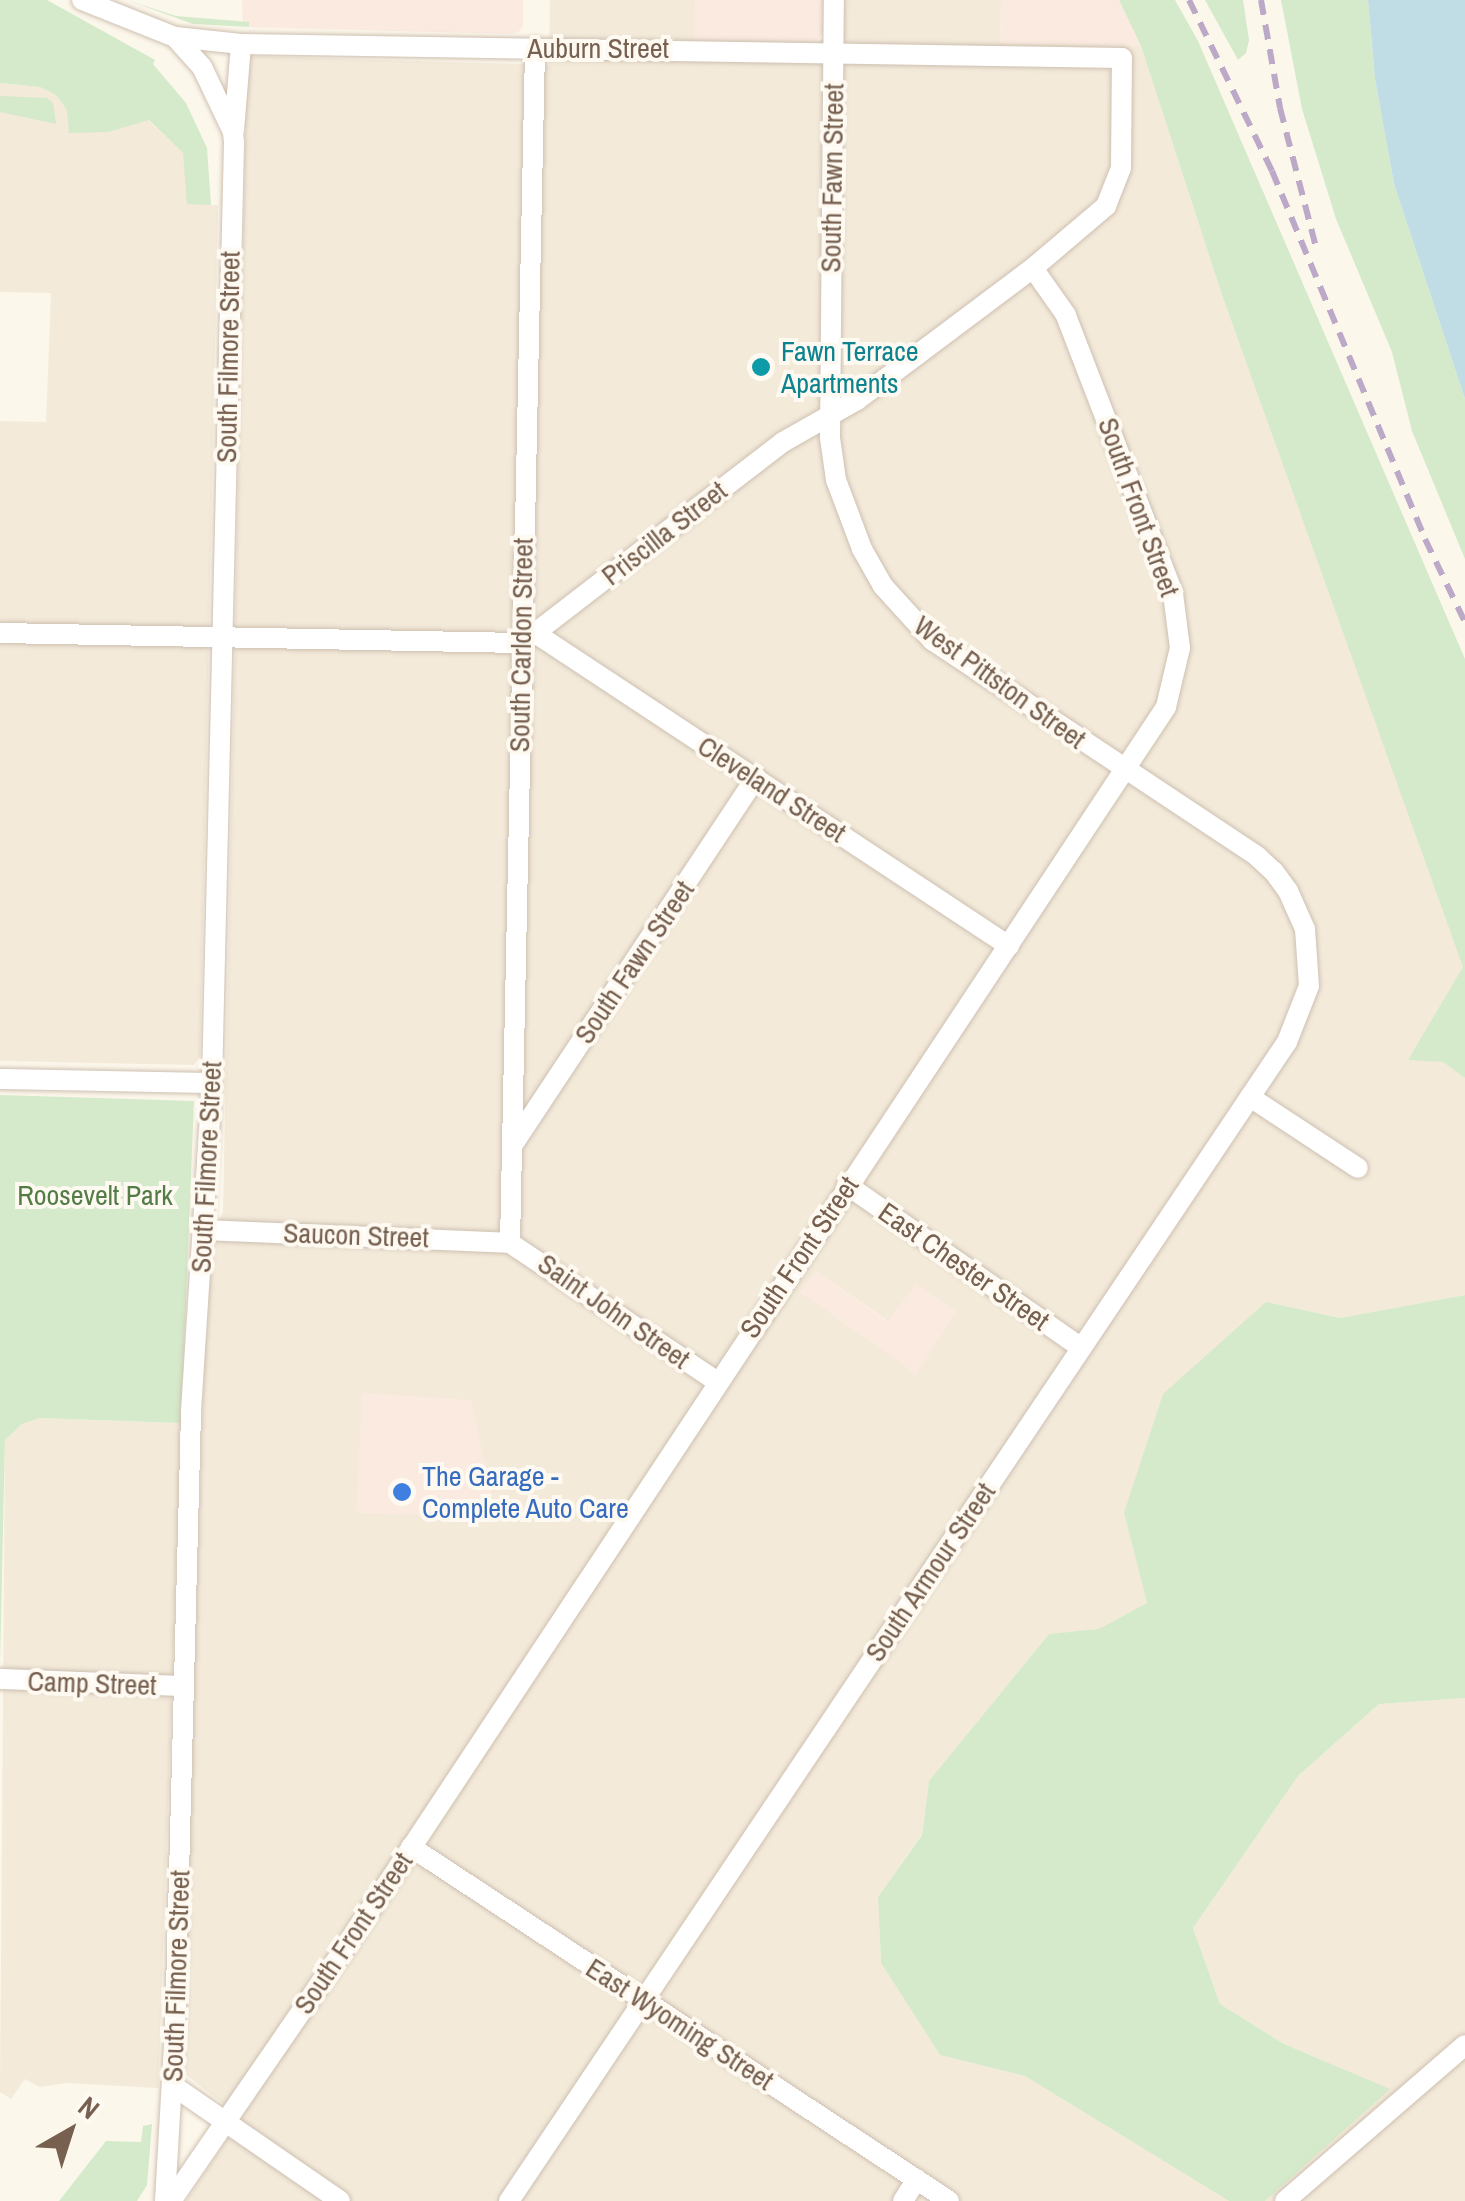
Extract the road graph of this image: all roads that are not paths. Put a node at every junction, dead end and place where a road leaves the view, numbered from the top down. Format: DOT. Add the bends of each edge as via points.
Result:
graph roads {
  1 [pos="82,0"];
  2 [pos="834,0"];
  3 [pos="175,38"];
  4 [pos="240,44"];
  5 [pos="536,48"];
  6 [pos="833,54"];
  7 [pos="1122,58"];
  8 [pos="233,132"];
  9 [pos="1033,268"];
  10 [pos="829,416"];
  11 [pos="0,633"];
  12 [pos="222,638"];
  13 [pos="528,638"];
  14 [pos="1126,771"];
  15 [pos="756,778"];
  16 [pos="1305,929"];
  17 [pos="1008,946"];
  18 [pos="0,1079"];
  19 [pos="212,1083"];
  20 [pos="1250,1097"];
  21 [pos="512,1146"];
  22 [pos="1358,1168"];
  23 [pos="847,1185"];
  24 [pos="202,1230"];
  25 [pos="510,1243"];
  26 [pos="1080,1347"];
  27 [pos="716,1382"];
  28 [pos="0,1680"];
  29 [pos="184,1686"];
  30 [pos="411,1847"];
  31 [pos="644,1999"];
  32 [pos="1465,2046"];
  33 [pos="172,2085"];
  34 [pos="225,2122"];
  35 [pos="918,2179"];
  36 [pos="168,2201"];
  37 [pos="340,2201"];
  38 [pos="508,2201"];
  39 [pos="903,2201"];
  40 [pos="950,2201"];
  41 [pos="1285,2201"];
  1 -- 3 [label="street, Auburn Street"];
  2 -- 6 [label="street, South Fawn Street"];
  3 -- 4 [label="street, Auburn Street"];
  3 -- 8 [label="street, South Filmore Street" via="202,67"];
  4 -- 5 [label="street, Auburn Street"];
  4 -- 8 [label="street, South Filmore Street"];
  5 -- 6 [label="street, Auburn Street"];
  5 -- 13 [label="street, South Carldon Street"];
  6 -- 7 [label="street, Auburn Street"];
  6 -- 10 [label="street, South Fawn Street"];
  7 -- 9 [label="street, Priscilla Street" via="1116,188 1094,219"];
  8 -- 12 [label="street, South Filmore Street"];
  9 -- 10 [label="street, Priscilla Street"];
  9 -- 14 [label="street, South Front Street" via="1066,315 1179,620 1176,680"];
  10 -- 13 [label="street, Priscilla Street" via="783,442"];
  10 -- 14 [label="street, West Pittston Street" via="836,480 849,520 910,620"];
  11 -- 12 [label="street"];
  12 -- 13 [label="street"];
  12 -- 19 [label="street, South Filmore Street"];
  13 -- 15 [label="street, Cleveland Street"];
  13 -- 21 [label="street, South Carldon Street"];
  14 -- 16 [label="street, West Pittston Street" via="1257,856 1288,891"];
  14 -- 17 [label="street, South Front Street"];
  15 -- 17 [label="street, Cleveland Street"];
  15 -- 21 [label="street, South Fawn Street"];
  16 -- 20 [label="street, South Armour Street" via="1310,957 1304,1010"];
  17 -- 23 [label="street, South Front Street"];
  18 -- 19 [label="street"];
  19 -- 24 [label="street, South Filmore Street"];
  20 -- 22 [label="street"];
  20 -- 26 [label="street, South Armour Street"];
  21 -- 25 [label="street, South Carldon Street"];
  23 -- 26 [label="street, East Chester Street"];
  23 -- 27 [label="street, South Front Street"];
  24 -- 25 [label="street, Saucon Street"];
  24 -- 29 [label="street, South Filmore Street"];
  25 -- 27 [label="street, Saint John Street"];
  26 -- 31 [label="street, South Armour Street"];
  27 -- 30 [label="street, South Front Street"];
  28 -- 29 [label="street, Camp Street"];
  29 -- 33 [label="street, South Filmore Street"];
  30 -- 31 [label="street, East Wyoming Street"];
  30 -- 34 [label="street, South Front Street"];
  31 -- 35 [label="street, East Wyoming Street"];
  31 -- 38 [label="street, South Armour Street"];
  32 -- 41 [label="street"];
  33 -- 34 [label="street"];
  33 -- 36 [label="street, South Filmore Street"];
  34 -- 36 [label="street, South Front Street"];
  34 -- 37 [label="street"];
  35 -- 39 [label="street"];
  35 -- 40 [label="street, East Wyoming Street"];
}
